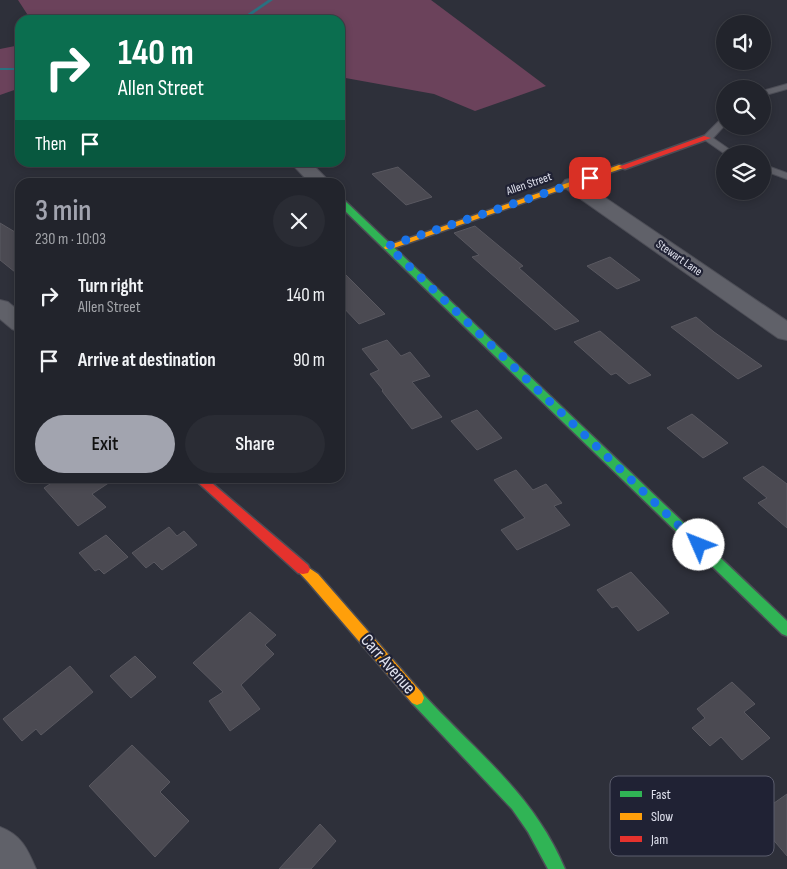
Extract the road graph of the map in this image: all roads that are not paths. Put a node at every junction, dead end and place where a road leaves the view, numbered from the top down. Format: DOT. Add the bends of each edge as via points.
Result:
graph roads {
  1 [pos="787,86"];
  2 [pos="771,91"];
  3 [pos="716,129"];
  4 [pos="707,138"];
  5 [pos="718,145"];
  6 [pos="304,167"];
  7 [pos="771,170"];
  8 [pos="787,176"];
  9 [pos="316,178"];
  10 [pos="572,184"];
  11 [pos="345,206"];
  12 [pos="388,246"];
  13 [pos="0,307"];
  14 [pos="15,320"];
  15 [pos="787,332"];
  16 [pos="204,483"];
  17 [pos="787,630"];
  18 [pos="0,847"];
  19 [pos="16,869"];
  20 [pos="558,869"];
  1 -- 2 [label="lane"];
  3 -- 4 [label="lane"];
  4 -- 5 [label="lane"];
  4 -- 10 [label="street, Allen Street"];
  6 -- 9 [label="street"];
  7 -- 8 [label="lane"];
  10 -- 12 [label="street, Allen Street"];
  10 -- 15 [label="street, Stewart Lane"];
  11 -- 12 [label="street"];
  12 -- 17 [label="street"];
  13 -- 14 [label="street"];
  16 -- 20 [label="street, Carr Avenue" via="313,578 437,721 519,805"];
  18 -- 19 [label="street"];
}
